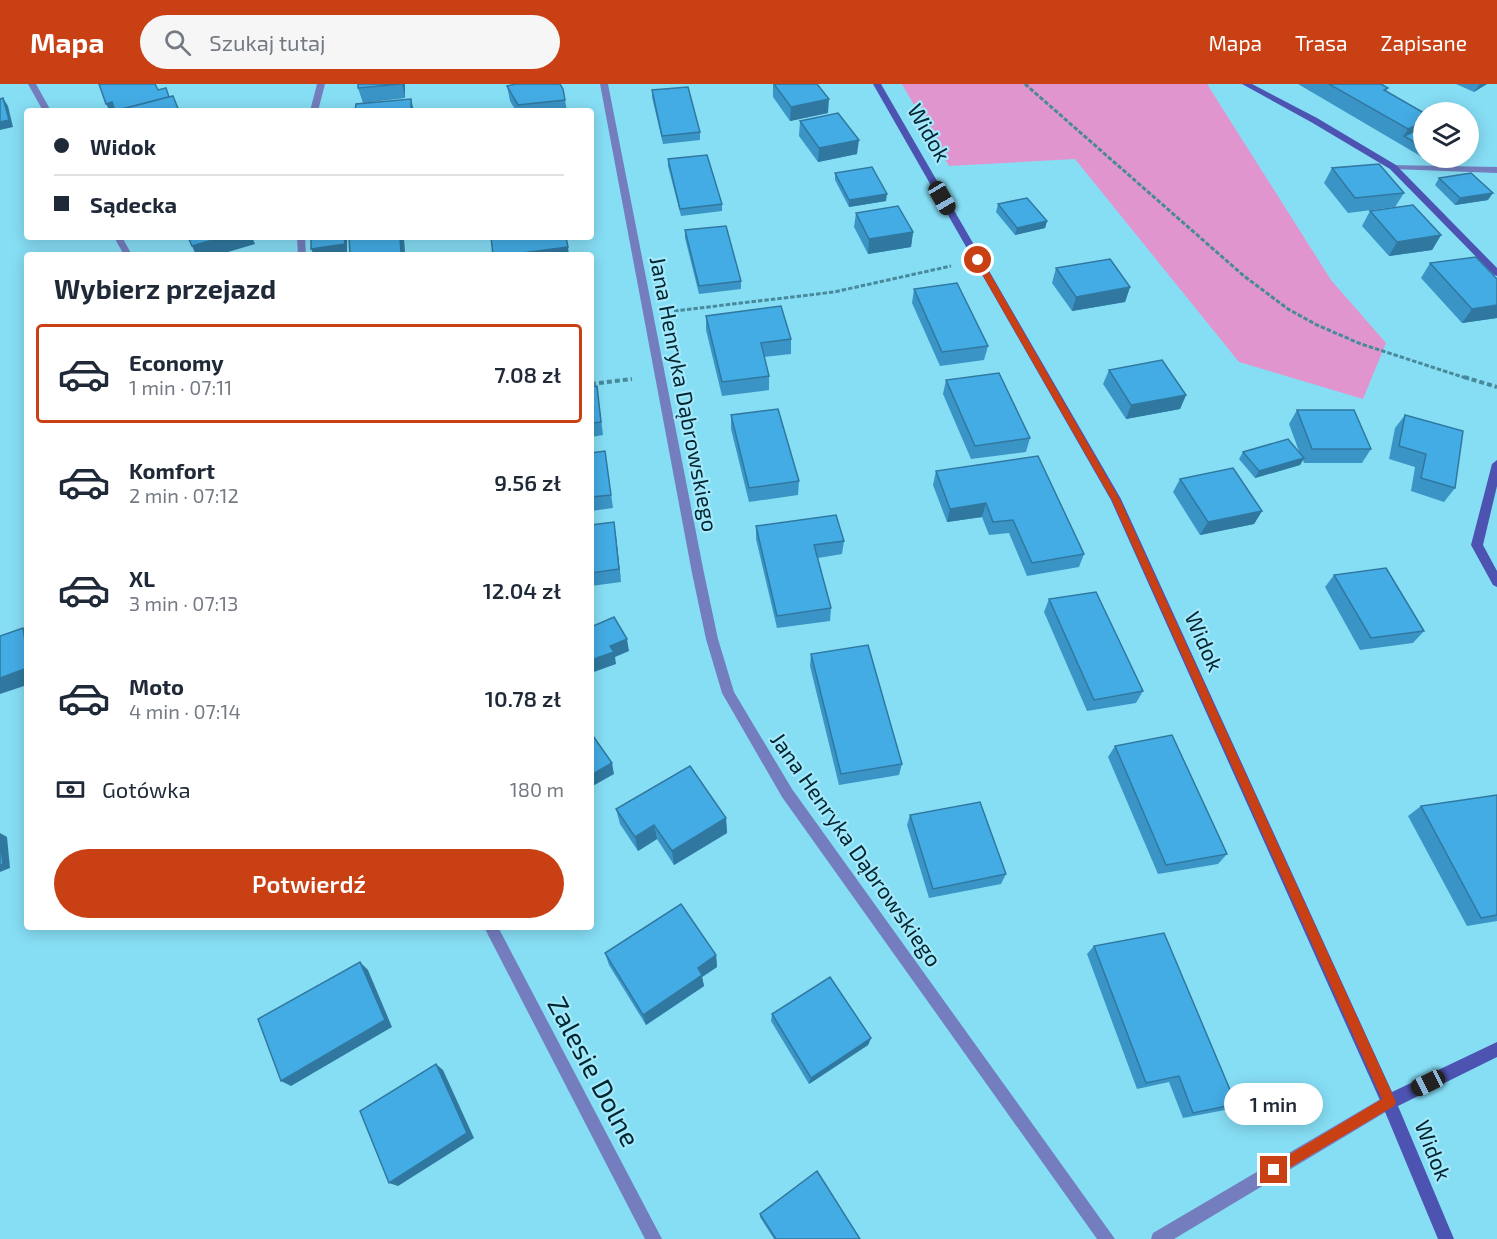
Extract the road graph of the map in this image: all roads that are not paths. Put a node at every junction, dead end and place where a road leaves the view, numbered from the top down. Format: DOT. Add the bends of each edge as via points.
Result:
graph roads {
  1 [pos="32,84"];
  2 [pos="321,84"];
  3 [pos="604,84"];
  4 [pos="877,84"];
  5 [pos="1246,84"];
  6 [pos="45,108"];
  7 [pos="315,108"];
  8 [pos="1393,167"];
  9 [pos="1497,170"];
  10 [pos="1497,273"];
  11 [pos="1497,464"];
  12 [pos="1497,582"];
  13 [pos="493,930"];
  14 [pos="1497,1049"];
  15 [pos="1389,1102"];
  16 [pos="654,1239"];
  17 [pos="1107,1239"];
  18 [pos="1159,1239"];
  19 [pos="1446,1239"];
  1 -- 6 [label="street"];
  2 -- 7 [label="street"];
  3 -- 17 [label="street, Jana Henryka Dąbrowskiego" via="712,639 728,693 787,793"];
  4 -- 15 [label="street, Widok" via="1116,500"];
  5 -- 8 [label="street"];
  8 -- 9 [label="street"];
  8 -- 10 [label="street"];
  11 -- 12 [label="street" via="1477,545"];
  13 -- 16 [label="street, Zalesie Dolne"];
  14 -- 15 [label="street"];
  15 -- 18 [label="street"];
  15 -- 19 [label="street, Widok"];
}
